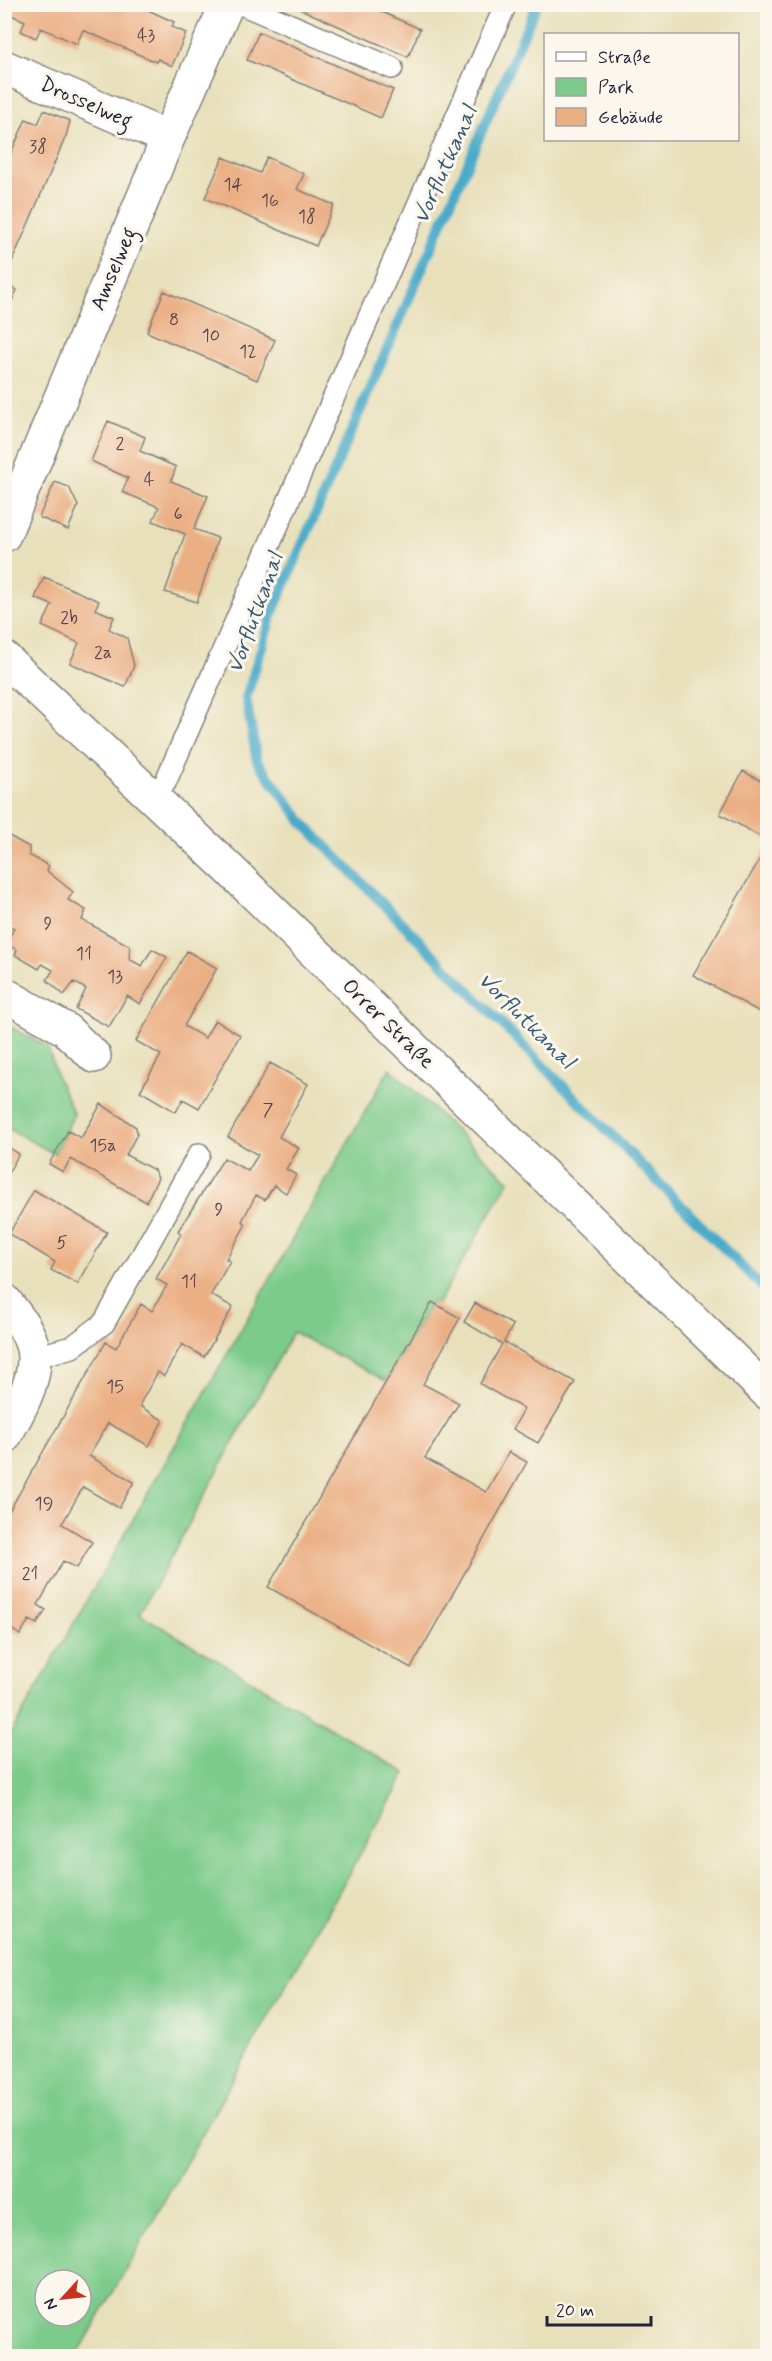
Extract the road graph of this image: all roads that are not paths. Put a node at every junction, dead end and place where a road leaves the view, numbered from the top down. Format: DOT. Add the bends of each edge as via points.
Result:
graph roads {
  1 [pos="226,4"];
  2 [pos="241,4"];
  3 [pos="506,4"];
  4 [pos="4,67"];
  5 [pos="392,68"];
  6 [pos="168,138"];
  7 [pos="4,535"];
  8 [pos="4,658"];
  9 [pos="165,783"];
  10 [pos="4,994"];
  11 [pos="94,1056"];
  12 [pos="199,1154"];
  13 [pos="4,1299"];
  14 [pos="34,1357"];
  15 [pos="768,1393"];
  16 [pos="4,1437"];
  1 -- 6 [label="main road, Amselweg"];
  2 -- 5 [label="lane"];
  3 -- 9 [label="lane"];
  4 -- 6 [label="main road, Drosselweg"];
  6 -- 7 [label="main road, Amselweg"];
  8 -- 15 [label="main road, Orrer Straße" via="226,866"];
  10 -- 11 [label="main road" via="65,1029"];
  12 -- 14 [label="lane" via="104,1323 72,1347"];
  13 -- 14 [label="main road" via="24,1325"];
  14 -- 16 [label="main road" via="24,1403"];
}
